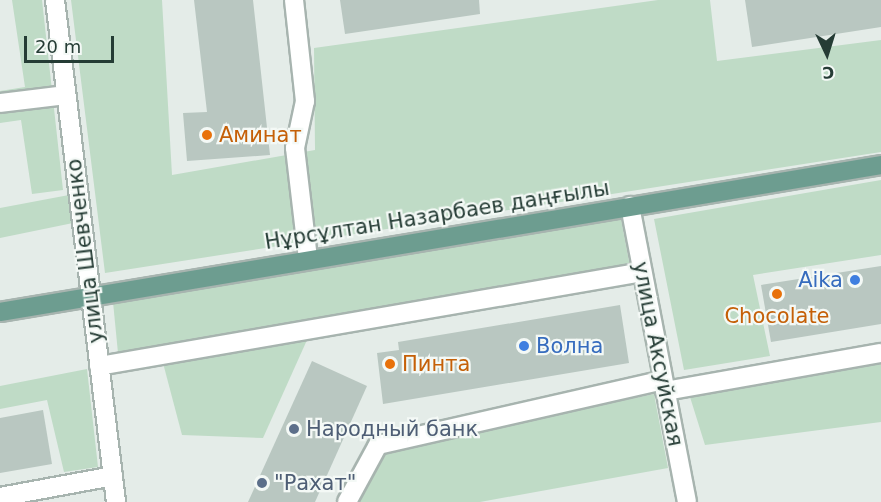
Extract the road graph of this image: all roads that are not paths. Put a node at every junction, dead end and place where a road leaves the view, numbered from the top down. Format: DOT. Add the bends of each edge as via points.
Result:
graph roads {
  1 [pos="55,0"];
  2 [pos="294,0"];
  3 [pos="66,94"];
  4 [pos="0,103"];
  5 [pos="881,165"];
  6 [pos="630,206"];
  7 [pos="308,259"];
  8 [pos="642,272"];
  9 [pos="89,294"];
  10 [pos="0,312"];
  11 [pos="881,352"];
  12 [pos="99,366"];
  13 [pos="664,386"];
  14 [pos="113,476"];
  15 [pos="0,497"];
  16 [pos="116,502"];
  17 [pos="347,502"];
  18 [pos="687,502"];
  1 -- 3 [label="street, улица Шевченко"];
  2 -- 7 [label="street" via="305,101 295,148"];
  3 -- 4 [label="street"];
  3 -- 9 [label="street, улица Шевченко"];
  5 -- 6 [label="main road, Нұрсұлтан Назарбаев даңғылы"];
  6 -- 7 [label="main road, Нұрсұлтан Назарбаев даңғылы"];
  6 -- 8 [label="street, улица Аксуйская"];
  7 -- 9 [label="main road, Нұрсұлтан Назарбаев даңғылы"];
  8 -- 12 [label="street"];
  8 -- 13 [label="street, улица Аксуйская"];
  9 -- 10 [label="main road, Нұрсұлтан Назарбаев даңғылы"];
  9 -- 12 [label="street, улица Шевченко"];
  11 -- 13 [label="street"];
  12 -- 14 [label="street, улица Шевченко"];
  13 -- 17 [label="street" via="378,445"];
  13 -- 18 [label="street, улица Аксуйская"];
  14 -- 15 [label="street"];
  14 -- 16 [label="street, улица Шевченко"];
}
